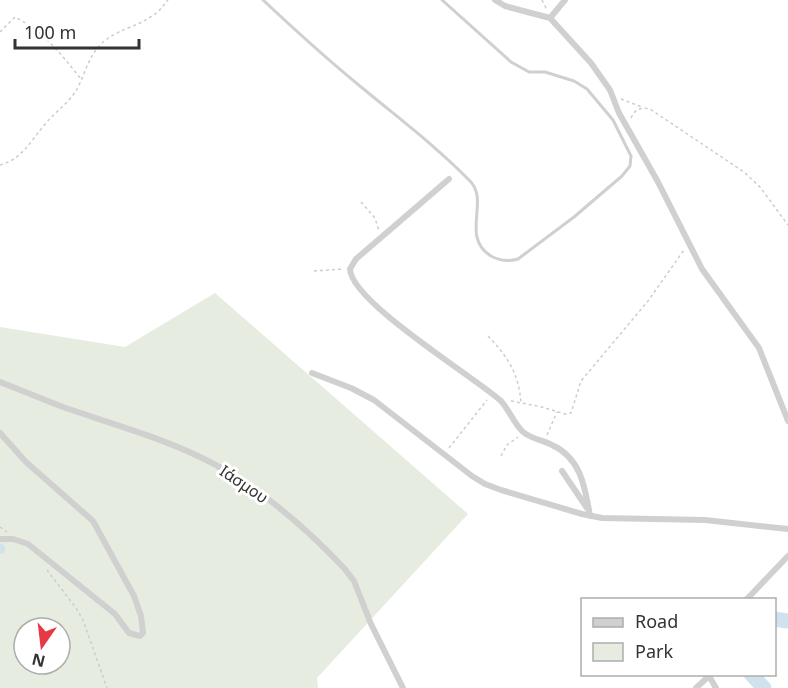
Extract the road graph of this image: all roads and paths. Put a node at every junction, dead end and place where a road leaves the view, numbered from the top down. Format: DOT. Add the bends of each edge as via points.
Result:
graph roads {
  1 [pos="168,0"];
  2 [pos="263,0"];
  3 [pos="442,0"];
  4 [pos="495,0"];
  5 [pos="565,0"];
  6 [pos="550,18"];
  7 [pos="0,32"];
  8 [pos="81,80"];
  9 [pos="612,95"];
  10 [pos="643,108"];
  11 [pos="628,129"];
  12 [pos="0,165"];
  13 [pos="449,179"];
  14 [pos="361,202"];
  15 [pos="788,225"];
  16 [pos="379,239"];
  17 [pos="688,242"];
  18 [pos="350,269"];
  19 [pos="314,271"];
  20 [pos="488,336"];
  21 [pos="312,373"];
  22 [pos="0,382"];
  23 [pos="492,393"];
  24 [pos="501,401"];
  25 [pos="521,403"];
  26 [pos="557,412"];
  27 [pos="788,421"];
  28 [pos="0,433"];
  29 [pos="526,434"];
  30 [pos="545,442"];
  31 [pos="501,456"];
  32 [pos="447,458"];
  33 [pos="562,471"];
  34 [pos="590,514"];
  35 [pos="788,529"];
  36 [pos="1,539"];
  37 [pos="788,556"];
  38 [pos="48,560"];
  39 [pos="748,598"];
  40 [pos="708,676"];
  41 [pos="107,688"];
  42 [pos="403,688"];
  43 [pos="696,688"];
  1 -- 8 [label="path" via="151,17 122,29 100,45"];
  2 -- 3 [label="lane" via="472,182 477,191 479,242 488,253 500,260 523,257 622,176 630,166 631,156 613,120 580,84 545,72 529,72 511,62"];
  4 -- 6 [label="street"];
  5 -- 6 [label="street"];
  6 -- 9 [label="street" via="591,63"];
  7 -- 8 [label="path" via="15,17 39,31"];
  8 -- 12 [label="path" via="68,101 21,154"];
  9 -- 10 [label="path"];
  9 -- 11 [label="street"];
  10 -- 11 [label="path" via="636,110"];
  10 -- 15 [label="path" via="744,172"];
  11 -- 17 [label="street"];
  13 -- 16 [label="street"];
  14 -- 16 [label="path" via="375,218"];
  16 -- 18 [label="street"];
  17 -- 26 [label="path" via="653,293 581,381 571,413"];
  17 -- 27 [label="street" via="702,269 759,348"];
  18 -- 19 [label="path"];
  18 -- 23 [label="street" via="352,279 386,314"];
  20 -- 25 [label="path" via="515,372"];
  21 -- 32 [label="street" via="374,400"];
  22 -- 42 [label="street, Ιάσμου" via="170,443 232,474 258,492 331,554 354,580"];
  23 -- 24 [label="street"];
  23 -- 32 [label="path" via="453,442"];
  24 -- 25 [label="path"];
  24 -- 29 [label="street"];
  25 -- 26 [label="path"];
  26 -- 30 [label="path"];
  28 -- 38 [label="street" via="26,462 93,521 134,596 143,633 129,633 115,614"];
  29 -- 30 [label="street"];
  29 -- 31 [label="path" via="511,441"];
  30 -- 34 [label="street" via="564,453 581,472"];
  32 -- 34 [label="street" via="485,484"];
  33 -- 34 [label="street"];
  34 -- 35 [label="street"];
  36 -- 38 [label="street" via="28,544"];
  37 -- 39 [label="street"];
  38 -- 41 [label="path" via="51,576 83,620"];
  40 -- 43 [label="street"];
}
